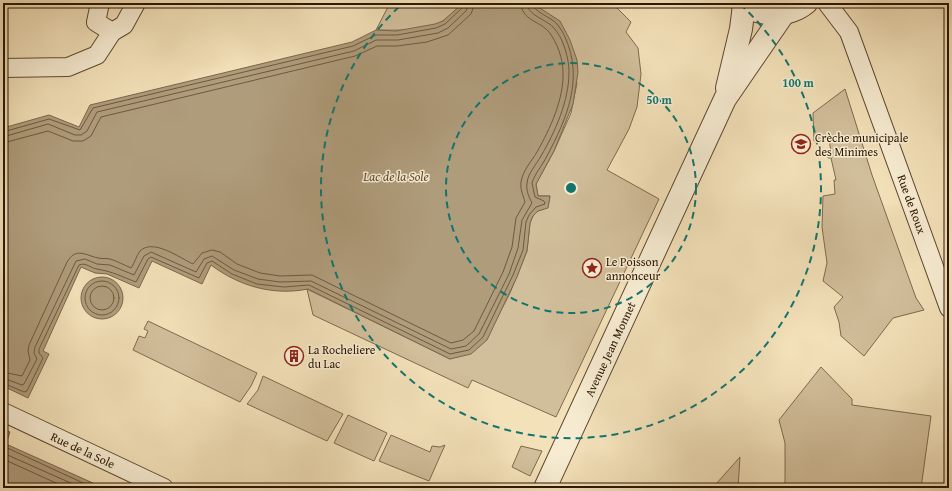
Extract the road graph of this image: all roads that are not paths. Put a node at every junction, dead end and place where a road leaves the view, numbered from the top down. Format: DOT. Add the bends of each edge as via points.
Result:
graph roads {
  1 [pos="100,3"];
  2 [pos="136,3"];
  3 [pos="827,3"];
  4 [pos="743,4"];
  5 [pos="798,7"];
  6 [pos="106,29"];
  7 [pos="849,32"];
  8 [pos="3,68"];
  9 [pos="725,100"];
  10 [pos="949,308"];
  11 [pos="3,412"];
  12 [pos="164,488"];
  13 [pos="545,488"];
  1 -- 6 [label="street" via="96,22"];
  2 -- 6 [label="street" via="124,25"];
  3 -- 7 [label="street, Rue de Roux"];
  4 -- 5 [label="street, Avenue Jean Monnet" via="770,14"];
  4 -- 9 [label="street, Avenue Jean Monnet" via="741,29"];
  5 -- 7 [label="street" via="827,15"];
  5 -- 9 [label="street, Avenue Jean Monnet"];
  6 -- 8 [label="street" via="97,55 92,58 62,68"];
  7 -- 10 [label="street, Rue de Roux"];
  9 -- 13 [label="street, Avenue Jean Monnet"];
  11 -- 12 [label="street, Rue de la Sole"];
}
